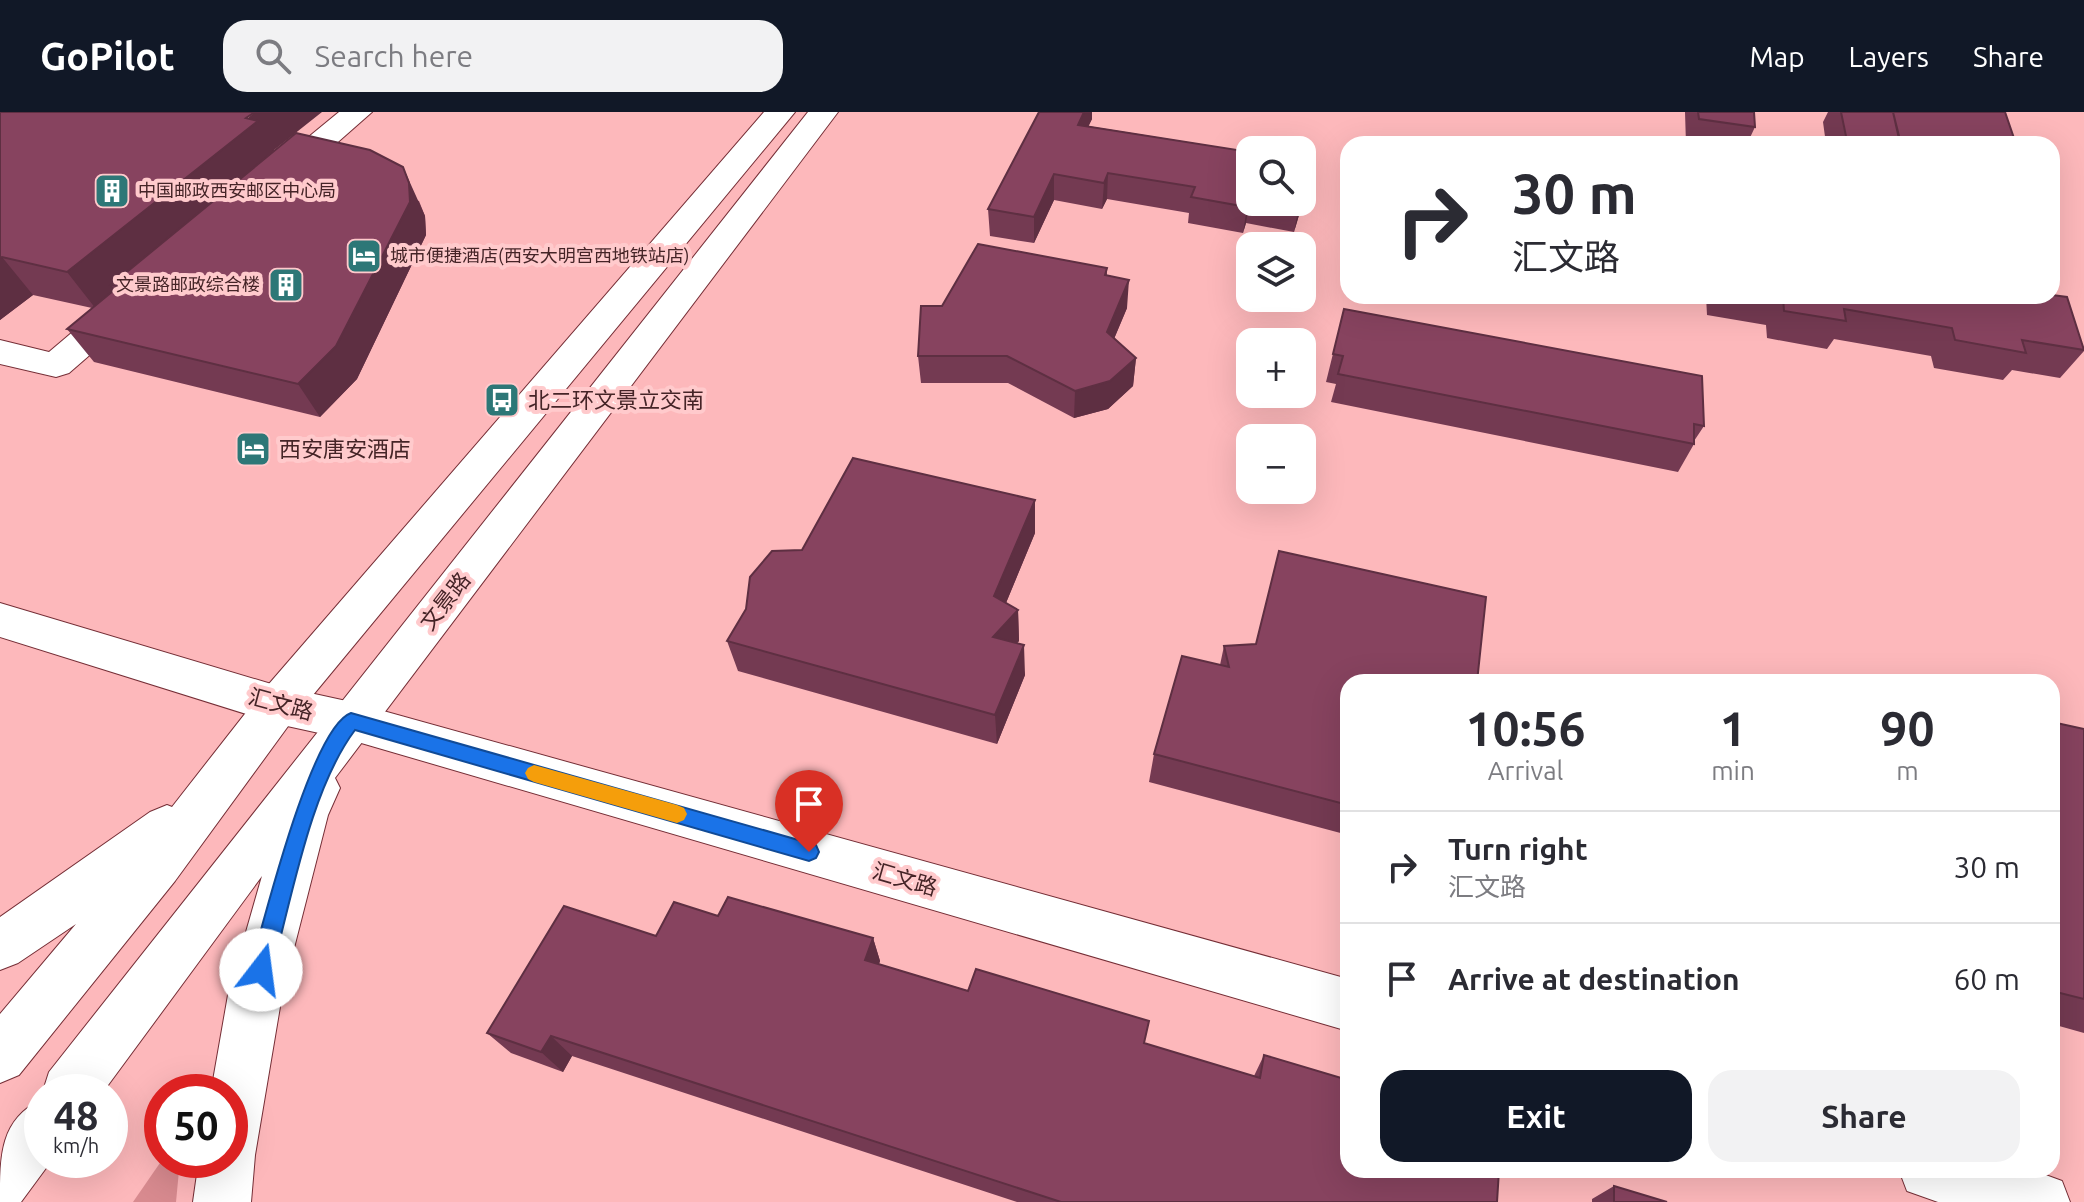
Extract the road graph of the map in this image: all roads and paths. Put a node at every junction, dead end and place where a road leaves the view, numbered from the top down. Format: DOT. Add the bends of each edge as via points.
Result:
graph roads {
  1 [pos="357,112"];
  2 [pos="780,112"];
  3 [pos="823,112"];
  4 [pos="249,203"];
  5 [pos="152,284"];
  6 [pos="0,352"];
  7 [pos="0,620"];
  8 [pos="278,705"];
  9 [pos="345,730"];
  10 [pos="210,794"];
  11 [pos="0,945"];
  12 [pos="1340,1003"];
  13 [pos="0,1056"];
  14 [pos="83,1074"];
  15 [pos="242,1074"];
  16 [pos="24,1151"];
  17 [pos="225,1178"];
  18 [pos="1956,1178"];
  19 [pos="0,1182"];
  20 [pos="222,1202"];
  21 [pos="2041,1202"];
  1 -- 4 [label="main road"];
  2 -- 8 [label="main road"];
  3 -- 9 [label="main road, 文景路"];
  5 -- 6 [label="main road" via="56,365"];
  7 -- 8 [label="main road, 汇文路"];
  8 -- 9 [label="main road, 汇文路"];
  8 -- 10 [label="main road"];
  9 -- 12 [label="main road, 汇文路"];
  9 -- 14 [label="main road, 文景路"];
  9 -- 15 [label="main road" via="304,815 255,995"];
  10 -- 11 [label="main road"];
  10 -- 13 [label="main road"];
  16 -- 19 [label="main road"];
  17 -- 20 [label="main road"];
  18 -- 21 [label="main road"];
}
